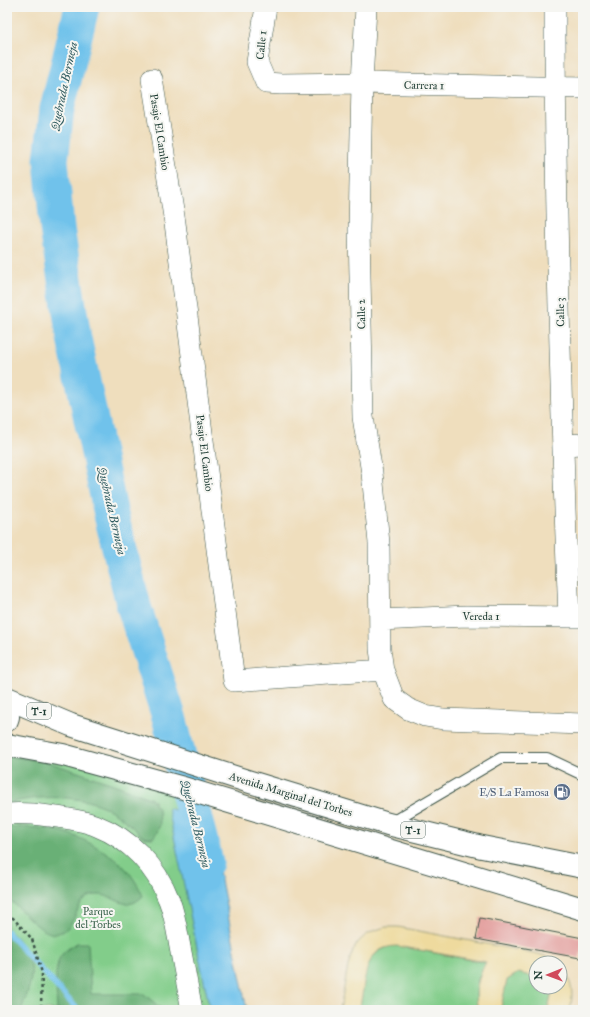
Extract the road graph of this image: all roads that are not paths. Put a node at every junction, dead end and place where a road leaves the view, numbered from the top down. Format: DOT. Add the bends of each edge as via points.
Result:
graph roads {
  1 [pos="266,7"];
  2 [pos="366,7"];
  3 [pos="555,7"];
  4 [pos="152,78"];
  5 [pos="266,83"];
  6 [pos="362,83"];
  7 [pos="555,87"];
  8 [pos="583,88"];
  9 [pos="583,444"];
  10 [pos="562,445"];
  11 [pos="576,617"];
  12 [pos="380,620"];
  13 [pos="383,670"];
  14 [pos="7,698"];
  15 [pos="7,712"];
  16 [pos="7,720"];
  17 [pos="583,724"];
  18 [pos="7,745"];
  19 [pos="583,775"];
  20 [pos="7,814"];
  21 [pos="388,824"];
  22 [pos="583,867"];
  23 [pos="583,909"];
  24 [pos="192,1010"];
  1 -- 5 [label="street, Calle 1" via="258,62"];
  2 -- 6 [label="street, Calle 2"];
  3 -- 7 [label="street, Calle 3"];
  4 -- 13 [label="street, Pasaje El Cambio" via="175,223 234,681"];
  5 -- 6 [label="street, Carrera 1"];
  6 -- 7 [label="street, Carrera 1"];
  6 -- 12 [label="street, Calle 2" via="359,230 363,417 379,544"];
  7 -- 8 [label="street, Carrera 1"];
  7 -- 10 [label="street, Calle 3"];
  9 -- 10 [label="street"];
  10 -- 11 [label="street, Calle 3"];
  11 -- 12 [label="street, Vereda 1" via="466,616"];
  12 -- 13 [label="street, Calle 2"];
  13 -- 17 [label="street, Calle 2" via="394,699 408,709 425,716 443,719"];
  14 -- 21 [label="highway, Avenida Marginal del Torbes / T-1" via="71,725"];
  15 -- 16 [label="highway"];
  18 -- 23 [label="highway, T-1" via="63,755 180,787"];
  19 -- 21 [label="lane" via="547,758 501,758"];
  20 -- 24 [label="street" via="28,813 88,823 120,838 140,855 157,876 172,909"];
  21 -- 22 [label="highway, Avenida Marginal del Torbes / T-1" via="482,847"];
}
